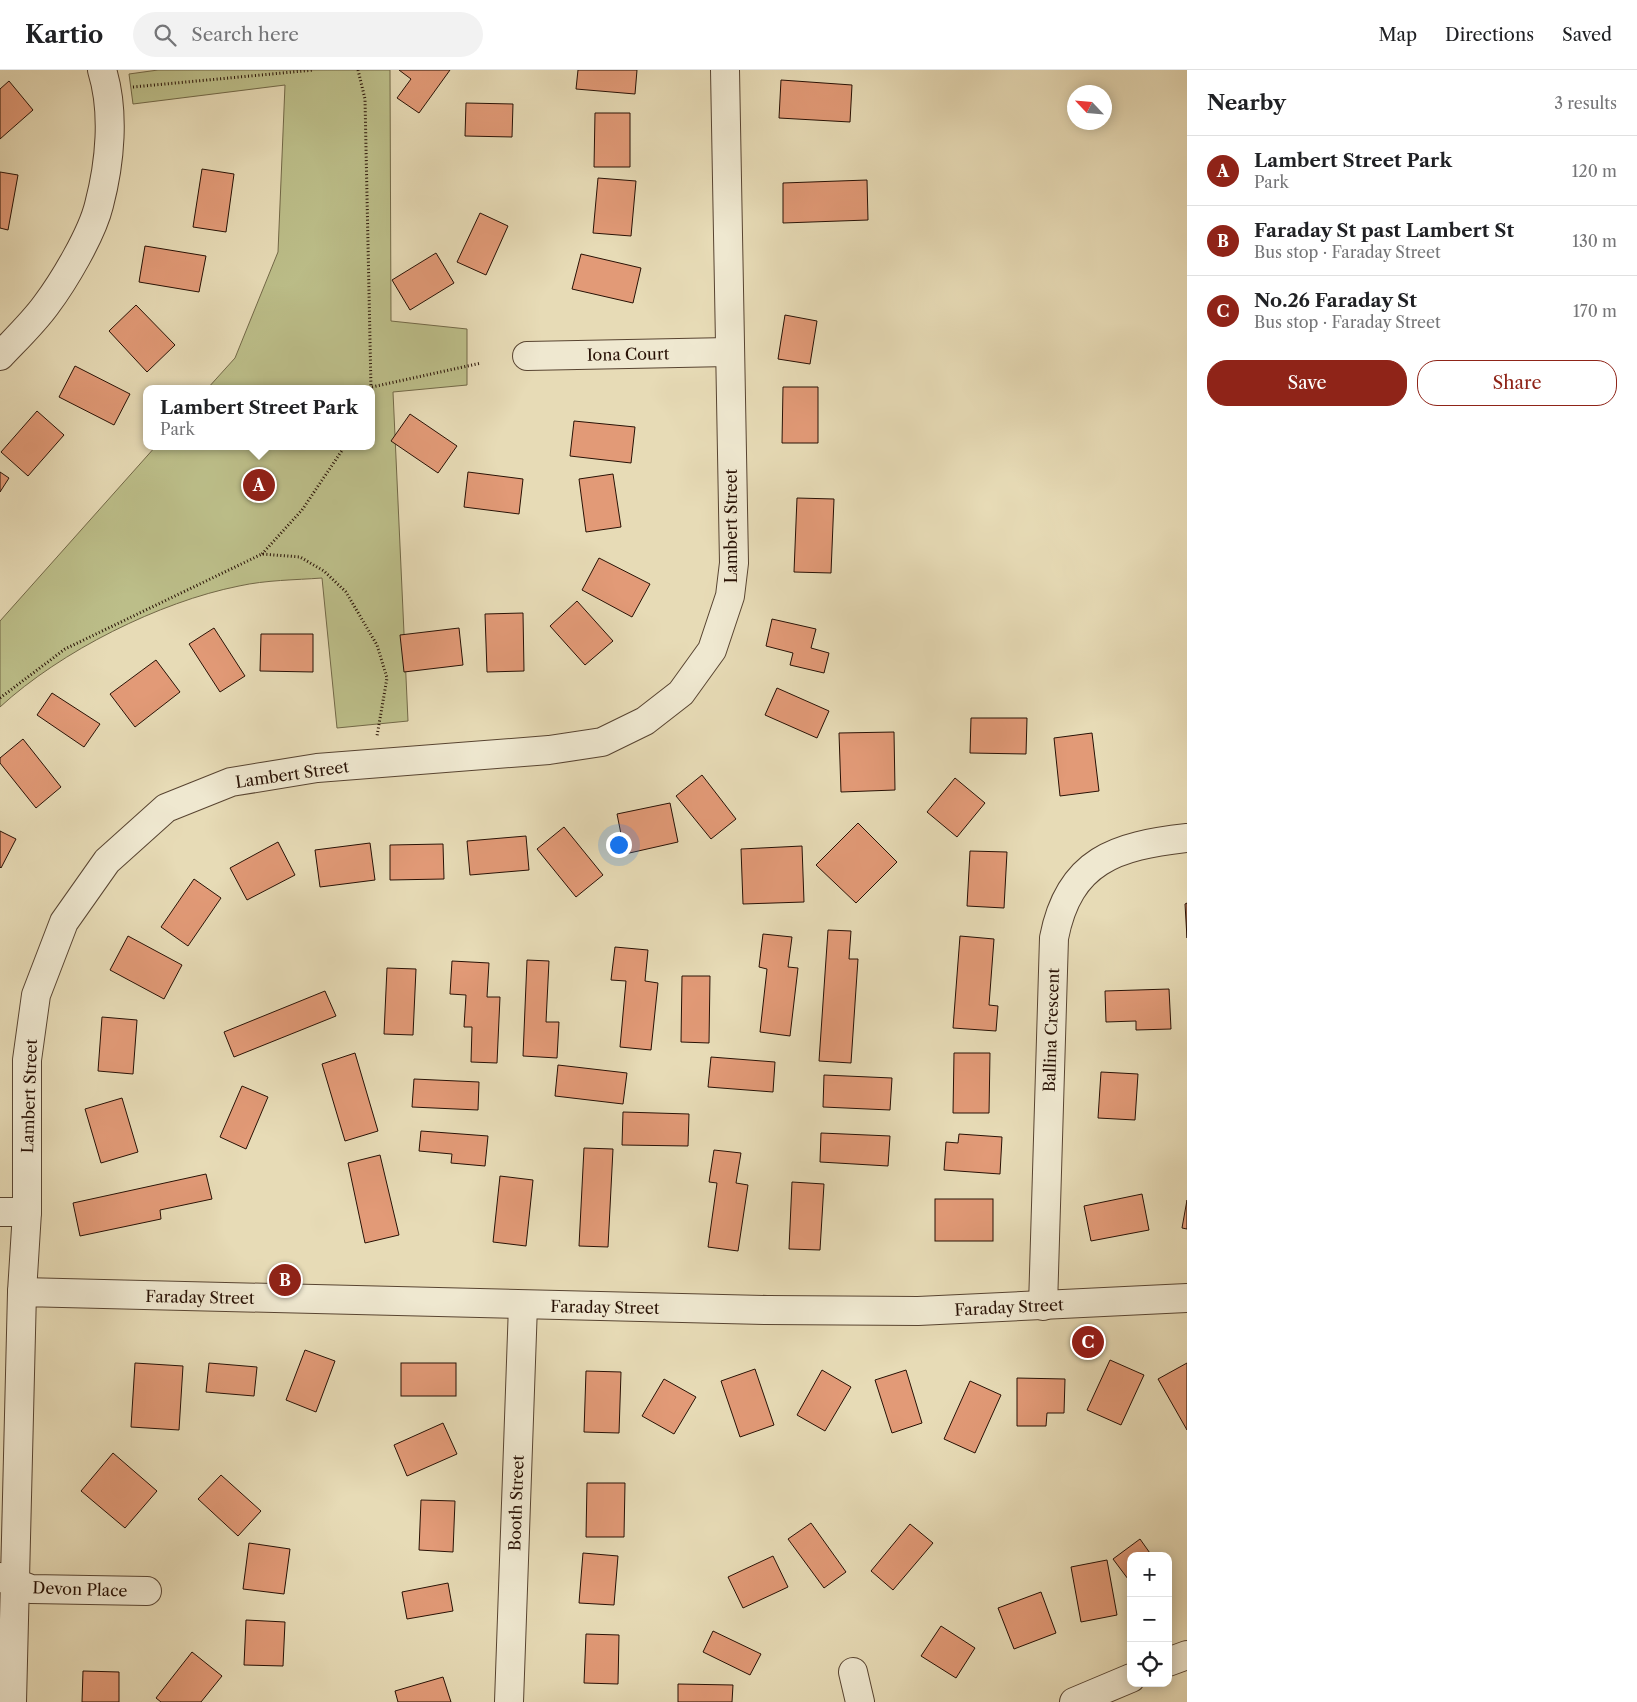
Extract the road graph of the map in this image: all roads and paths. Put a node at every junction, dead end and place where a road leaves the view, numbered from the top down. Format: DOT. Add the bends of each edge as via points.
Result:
graph roads {
  1 [pos="102,70"];
  2 [pos="314,70"];
  3 [pos="358,70"];
  4 [pos="725,70"];
  5 [pos="123,88"];
  6 [pos="729,352"];
  7 [pos="0,356"];
  8 [pos="527,356"];
  9 [pos="481,363"];
  10 [pos="372,385"];
  11 [pos="375,387"];
  12 [pos="342,450"];
  13 [pos="262,554"];
  14 [pos="0,698"];
  15 [pos="377,739"];
  16 [pos="1187,838"];
  17 [pos="0,1212"];
  18 [pos="27,1212"];
  19 [pos="22,1292"];
  20 [pos="1187,1298"];
  21 [pos="523,1305"];
  22 [pos="1043,1306"];
  23 [pos="7,1580"];
  24 [pos="147,1591"];
  25 [pos="1187,1654"];
  26 [pos="1172,1660"];
  27 [pos="853,1672"];
  28 [pos="1127,1680"];
  29 [pos="12,1702"];
  30 [pos="509,1702"];
  31 [pos="860,1702"];
  32 [pos="1074,1702"];
  1 -- 7 [label="street" via="108,89 109,148 99,207 74,263 46,306"];
  2 -- 5 [label="path"];
  3 -- 10 [label="path" via="365,99"];
  4 -- 6 [label="street, Lambert Street"];
  6 -- 8 [label="street, Iona Court"];
  6 -- 18 [label="street, Lambert Street" via="734,563 730,596 712,650 681,693 645,721 602,742 549,750 317,768 231,782 166,808 108,860 64,922 36,995 27,1060"];
  9 -- 11 [label="path"];
  12 -- 13 [label="path" via="302,510"];
  13 -- 14 [label="path" via="66,649"];
  13 -- 15 [label="path" via="300,557 324,570 346,592 377,646 387,678"];
  16 -- 22 [label="street, Ballina Crescent" via="1144,843 1109,855 1080,878 1068,894 1057,919"];
  17 -- 18 [label="street"];
  18 -- 19 [label="street, Lambert Street"];
  19 -- 21 [label="street, Faraday Street"];
  19 -- 23 [label="street, Lambert Street"];
  20 -- 22 [label="street, Faraday Street"];
  21 -- 22 [label="street, Faraday Street" via="908,1311"];
  21 -- 30 [label="street, Booth Street"];
  23 -- 24 [label="street, Devon Place" via="31,1589"];
  23 -- 29 [label="street, Lambert Street"];
  25 -- 26 [label="street"];
  27 -- 31 [label="street"];
  28 -- 32 [label="street"];
}
